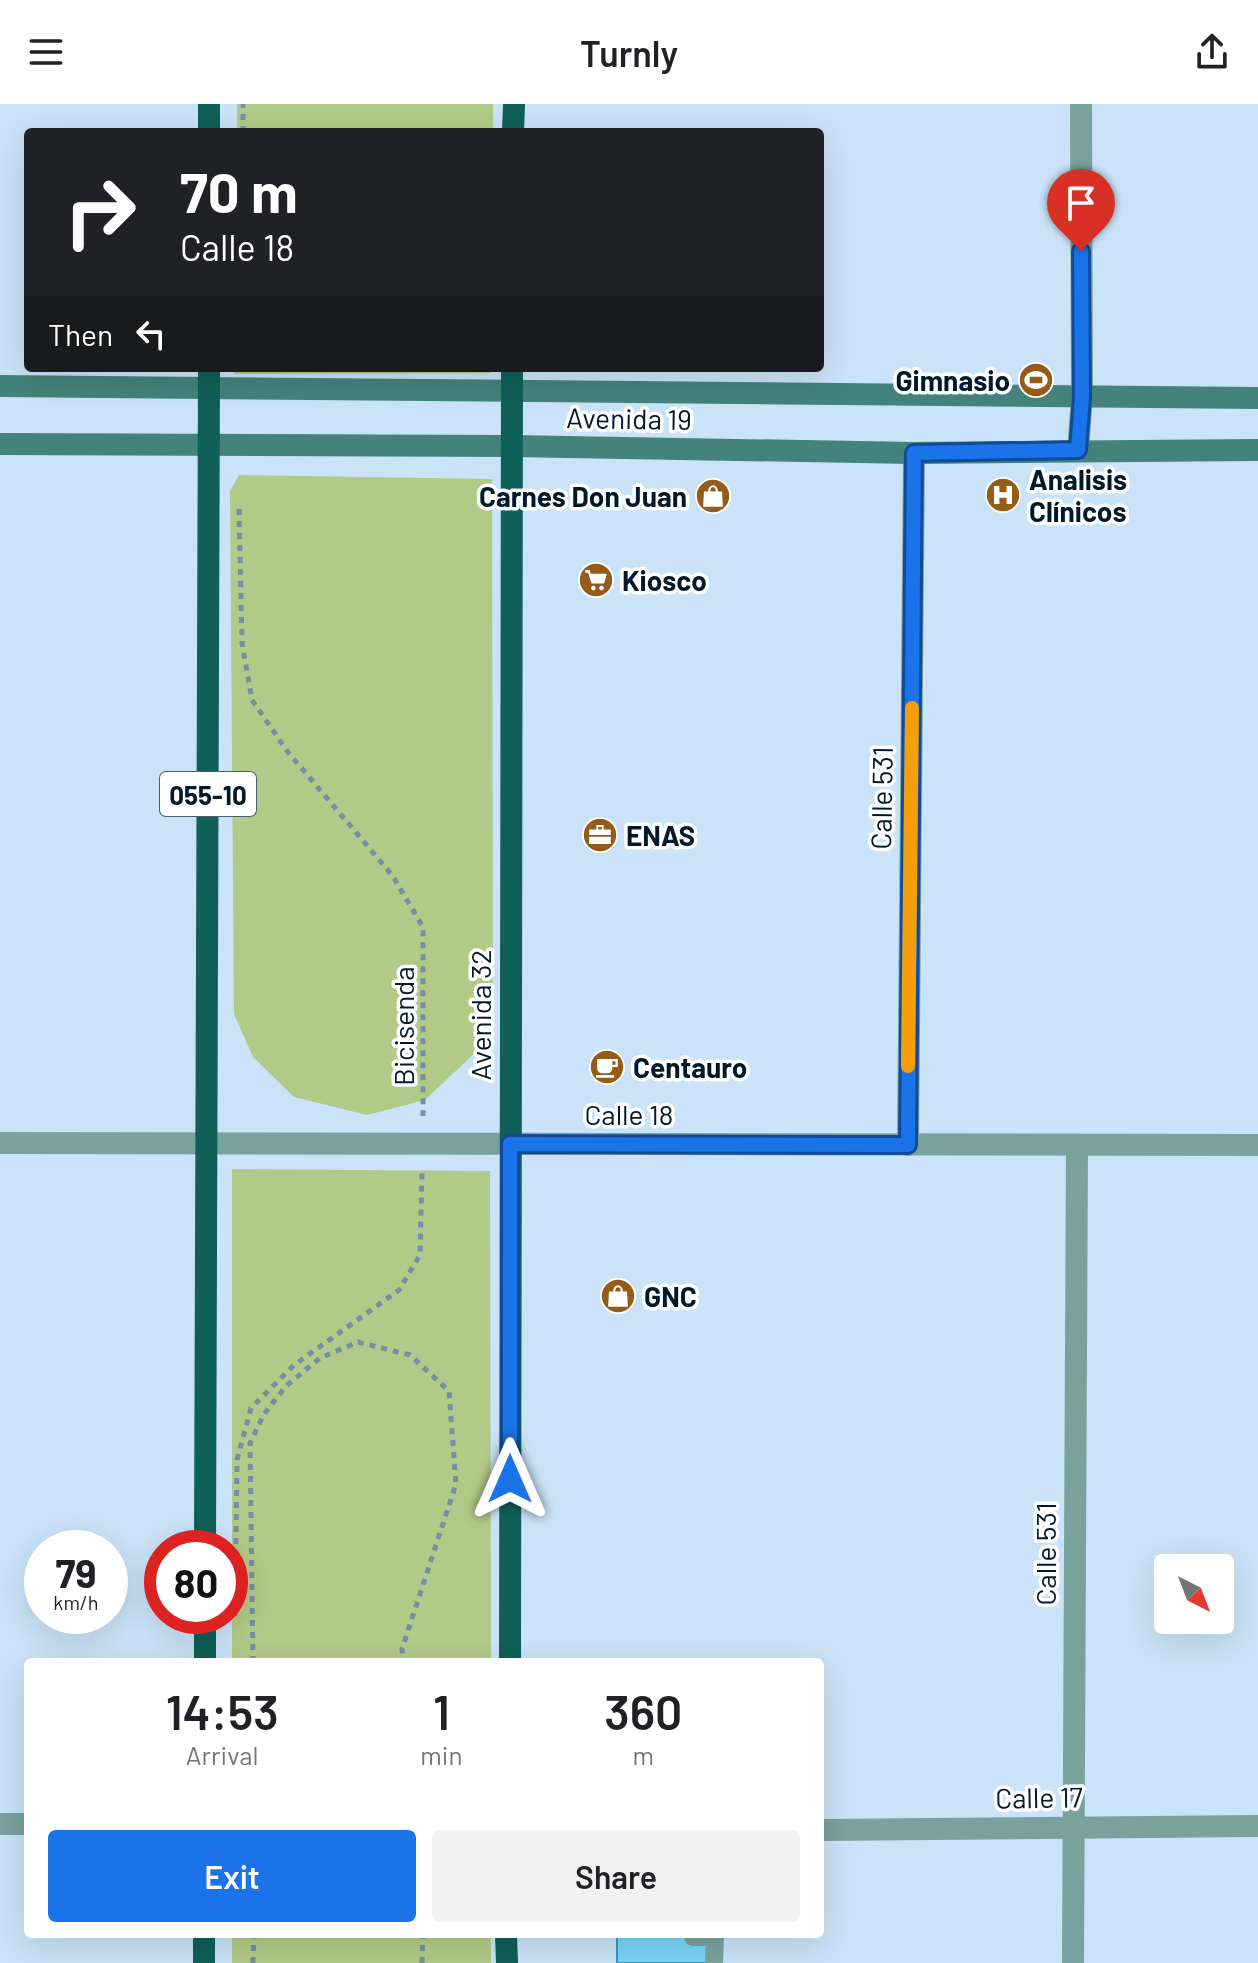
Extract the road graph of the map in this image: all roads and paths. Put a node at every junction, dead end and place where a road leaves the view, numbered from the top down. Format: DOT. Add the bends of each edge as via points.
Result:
graph roads {
  1 [pos="209,104"];
  2 [pos="243,104"];
  3 [pos="514,104"];
  4 [pos="1081,104"];
  5 [pos="209,128"];
  6 [pos="243,128"];
  7 [pos="513,128"];
  8 [pos="208,378"];
  9 [pos="512,379"];
  10 [pos="0,386"];
  11 [pos="1082,397"];
  12 [pos="1258,398"];
  13 [pos="0,444"];
  14 [pos="209,444"];
  15 [pos="511,446"];
  16 [pos="1078,450"];
  17 [pos="1258,450"];
  18 [pos="914,453"];
  19 [pos="239,505"];
  20 [pos="0,1143"];
  21 [pos="207,1143"];
  22 [pos="510,1144"];
  23 [pos="423,1145"];
  24 [pos="908,1145"];
  25 [pos="1077,1145"];
  26 [pos="1258,1145"];
  27 [pos="205,1530"];
  28 [pos="236,1530"];
  29 [pos="205,1634"];
  30 [pos="205,1658"];
  31 [pos="253,1658"];
  32 [pos="403,1658"];
  33 [pos="510,1658"];
  34 [pos="0,1824"];
  35 [pos="24,1824"];
  36 [pos="1258,1826"];
  37 [pos="1074,1827"];
  38 [pos="824,1830"];
  39 [pos="204,1938"];
  40 [pos="254,1938"];
  41 [pos="423,1938"];
  42 [pos="506,1938"];
  43 [pos="715,1938"];
  44 [pos="204,1963"];
  45 [pos="253,1963"];
  46 [pos="422,1963"];
  47 [pos="507,1963"];
  48 [pos="714,1963"];
  49 [pos="1073,1963"];
  1 -- 5 [label="highway"];
  2 -- 6 [label="path"];
  3 -- 7 [label="highway"];
  4 -- 11 [label="street"];
  8 -- 9 [label="main road, Avenida 19"];
  8 -- 10 [label="main road, Avenida 19"];
  8 -- 14 [label="highway, 055-10"];
  9 -- 11 [label="main road, Avenida 19"];
  9 -- 15 [label="highway, Avenida 32"];
  11 -- 12 [label="main road, Avenida 19"];
  11 -- 16 [label="street"];
  13 -- 14 [label="main road, Avenida 19"];
  14 -- 15 [label="main road, Avenida 19"];
  14 -- 21 [label="highway, 055-10"];
  15 -- 18 [label="main road, Avenida 19"];
  15 -- 22 [label="highway, Avenida 32"];
  16 -- 17 [label="main road, Avenida 19"];
  16 -- 18 [label="main road, Avenida 19"];
  18 -- 24 [label="street, Calle 531"];
  19 -- 23 [label="path, Bicisenda" via="242,643 252,700 287,751 392,875 423,927"];
  20 -- 21 [label="street, Calle 18"];
  21 -- 23 [label="street, Calle 18"];
  21 -- 27 [label="highway, 055-10"];
  22 -- 23 [label="street, Calle 18"];
  22 -- 24 [label="street, Calle 18"];
  22 -- 33 [label="highway, Avenida 32"];
  23 -- 28 [label="path, Bicisenda" via="420,1255 399,1290 293,1366 251,1408 237,1460"];
  24 -- 25 [label="street, Calle 18"];
  25 -- 26 [label="street, Calle 18"];
  25 -- 37 [label="street, Calle 531"];
  29 -- 30 [label="highway"];
  31 -- 32 [label="path" via="250,1443 286,1386 320,1358 358,1342 410,1355 449,1391 456,1484"];
  34 -- 35 [label="street"];
  36 -- 37 [label="street, Calle 17"];
  37 -- 38 [label="street, Calle 17"];
  37 -- 49 [label="street, Calle 531"];
  39 -- 44 [label="highway"];
  40 -- 45 [label="path"];
  41 -- 46 [label="path"];
  42 -- 47 [label="highway"];
  43 -- 48 [label="lane"];
}
